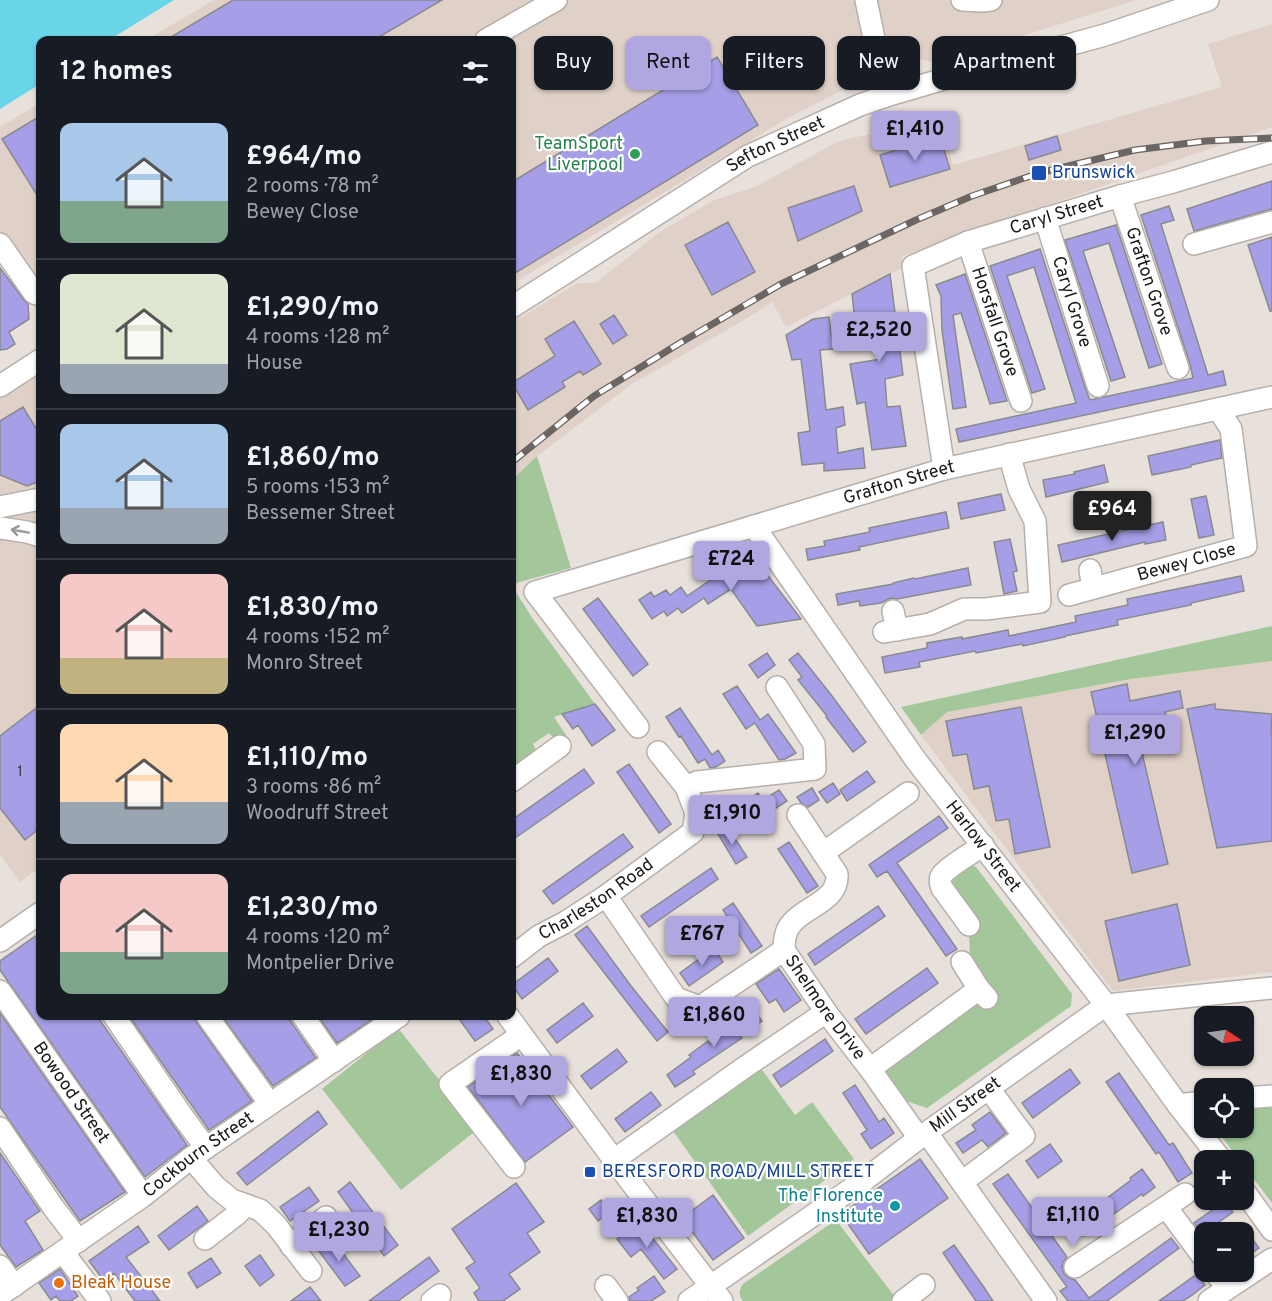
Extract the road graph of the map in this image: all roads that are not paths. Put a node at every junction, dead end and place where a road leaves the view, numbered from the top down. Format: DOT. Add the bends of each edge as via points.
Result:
graph roads {
  1 [pos="556,0"];
  2 [pos="866,0"];
  3 [pos="962,0"];
  4 [pos="991,0"];
  5 [pos="1208,0"];
  6 [pos="493,36"];
  7 [pos="886,96"];
  8 [pos="1272,152"];
  9 [pos="1120,196"];
  10 [pos="1045,218"];
  11 [pos="1272,222"];
  12 [pos="968,242"];
  13 [pos="0,244"];
  14 [pos="1194,244"];
  15 [pos="36,294"];
  16 [pos="516,304"];
  17 [pos="36,363"];
  18 [pos="1178,368"];
  19 [pos="0,386"];
  20 [pos="1098,386"];
  21 [pos="1272,397"];
  22 [pos="1021,401"];
  23 [pos="1218,409"];
  24 [pos="1009,454"];
  25 [pos="944,469"];
  26 [pos="36,500"];
  27 [pos="0,507"];
  28 [pos="754,526"];
  29 [pos="0,528"];
  30 [pos="36,535"];
  31 [pos="1069,595"];
  32 [pos="891,624"];
  33 [pos="777,687"];
  34 [pos="638,727"];
  35 [pos="550,748"];
  36 [pos="658,752"];
  37 [pos="516,778"];
  38 [pos="686,788"];
  39 [pos="908,794"];
  40 [pos="798,815"];
  41 [pos="983,845"];
  42 [pos="823,853"];
  43 [pos="606,896"];
  44 [pos="36,916"];
  45 [pos="969,925"];
  46 [pos="0,941"];
  47 [pos="784,950"];
  48 [pos="516,954"];
  49 [pos="962,962"];
  50 [pos="1272,988"];
  51 [pos="0,991"];
  52 [pos="1106,1005"];
  53 [pos="826,1012"];
  54 [pos="117,1020"];
  55 [pos="210,1020"];
  56 [pos="306,1020"];
  57 [pos="392,1020"];
  58 [pos="511,1020"];
  59 [pos="521,1035"];
  60 [pos="334,1061"];
  61 [pos="870,1069"];
  62 [pos="989,1089"];
  63 [pos="1272,1096"];
  64 [pos="1254,1097"];
  65 [pos="1194,1103"];
  66 [pos="270,1104"];
  67 [pos="1178,1105"];
  68 [pos="0,1128"];
  69 [pos="923,1135"];
  70 [pos="1213,1150"];
  71 [pos="199,1153"];
  72 [pos="614,1160"];
  73 [pos="514,1167"];
  74 [pos="962,1182"];
  75 [pos="1185,1194"];
  76 [pos="143,1196"];
  77 [pos="1254,1205"];
  78 [pos="245,1206"];
  79 [pos="1166,1207"];
  80 [pos="326,1217"];
  81 [pos="1272,1230"];
  82 [pos="205,1239"];
  83 [pos="1194,1245"];
  84 [pos="71,1246"];
  85 [pos="291,1246"];
  86 [pos="1272,1259"];
  87 [pos="0,1266"];
  88 [pos="1254,1266"];
  89 [pos="1075,1267"];
  90 [pos="311,1271"];
  91 [pos="1220,1282"];
  92 [pos="924,1285"];
  93 [pos="7,1290"];
  94 [pos="716,1293"];
  95 [pos="100,1301"];
  96 [pos="689,1301"];
  97 [pos="903,1301"];
  98 [pos="1046,1301"];
  99 [pos="1209,1301"];
  1 -- 6 [label="street"];
  2 -- 7 [label="street"];
  3 -- 4 [label="street"];
  5 -- 7 [label="street, Sefton Street" via="1106,35"];
  7 -- 16 [label="street, Sefton Street" via="748,156"];
  8 -- 9 [label="street, Caryl Street"];
  9 -- 10 [label="street, Caryl Street"];
  9 -- 18 [label="street, Grafton Grove"];
  10 -- 12 [label="street, Caryl Street"];
  10 -- 20 [label="street, Caryl Grove"];
  11 -- 14 [label="street"];
  12 -- 22 [label="street, Horsfall Grove"];
  12 -- 25 [label="street, Caryl Street" via="914,266"];
  13 -- 15 [label="street"];
  17 -- 19 [label="street"];
  21 -- 23 [label="street, Grafton Street"];
  23 -- 24 [label="street, Grafton Street"];
  23 -- 31 [label="street, Bewey Close" via="1231,429 1246,546 1091,579"];
  24 -- 25 [label="street, Grafton Street"];
  24 -- 32 [label="street" via="1019,489 1035,521 1040,602 964,609 930,624"];
  25 -- 28 [label="street, Grafton Street"];
  26 -- 27 [label="street"];
  28 -- 34 [label="street, Grafton Street" via="535,592"];
  28 -- 41 [label="street, Harlow Street" via="915,759"];
  30 -- 29 [label="street, one-way"];
  33 -- 38 [label="street" via="814,744 815,769 697,782"];
  35 -- 37 [label="street"];
  36 -- 38 [label="street, Charleston Road"];
  38 -- 43 [label="street, Charleston Road" via="696,813 693,832"];
  39 -- 42 [label="street"];
  40 -- 42 [label="street, Shelmore Drive"];
  41 -- 45 [label="street" via="947,870 940,883"];
  41 -- 52 [label="street, Harlow Street"];
  42 -- 47 [label="street, Shelmore Drive" via="837,874 836,887 792,922"];
  43 -- 47 [label="street" via="676,998 699,1007"];
  43 -- 48 [label="street, Charleston Road"];
  44 -- 46 [label="street"];
  47 -- 53 [label="street, Shelmore Drive"];
  49 -- 61 [label="street" via="983,994"];
  50 -- 52 [label="street, Mill Street"];
  51 -- 76 [label="street, Bowood Street"];
  52 -- 62 [label="street, Mill Street"];
  52 -- 67 [label="street, Harlow Street"];
  53 -- 61 [label="street, Shelmore Drive"];
  53 -- 72 [label="street"];
  54 -- 71 [label="street" via="183,1117"];
  55 -- 66 [label="street"];
  56 -- 60 [label="street"];
  57 -- 60 [label="street, Cockburn Street"];
  58 -- 59 [label="street"];
  59 -- 72 [label="street"];
  59 -- 73 [label="street" via="450,1084"];
  60 -- 66 [label="street, Cockburn Street"];
  61 -- 69 [label="street, Shelmore Drive"];
  62 -- 69 [label="street, Mill Street"];
  62 -- 74 [label="street" via="1024,1136"];
  63 -- 64 [label="street"];
  65 -- 67 [label="street"];
  66 -- 71 [label="street, Cockburn Street"];
  67 -- 70 [label="street, Harlow Street"];
  68 -- 84 [label="street" via="53,1207"];
  69 -- 74 [label="street, Shelmore Drive"];
  69 -- 94 [label="street, Mill Street"];
  71 -- 76 [label="street, Cockburn Street"];
  71 -- 78 [label="street" via="216,1187"];
  72 -- 94 [label="street"];
  74 -- 98 [label="street, Shelmore Drive"];
  75 -- 79 [label="street"];
  76 -- 84 [label="street, Cockburn Street"];
  77 -- 81 [label="street"];
  78 -- 82 [label="street"];
  78 -- 85 [label="street" via="260,1210"];
  79 -- 83 [label="street"];
  79 -- 89 [label="street"];
  80 -- 85 [label="street"];
  84 -- 93 [label="street, Cockburn Street"];
  84 -- 95 [label="street"];
  85 -- 90 [label="street"];
  86 -- 88 [label="street"];
  87 -- 93 [label="street"];
  91 -- 99 [label="street"];
  92 -- 97 [label="street"];
  94 -- 96 [label="street, Mill Street"];
}
